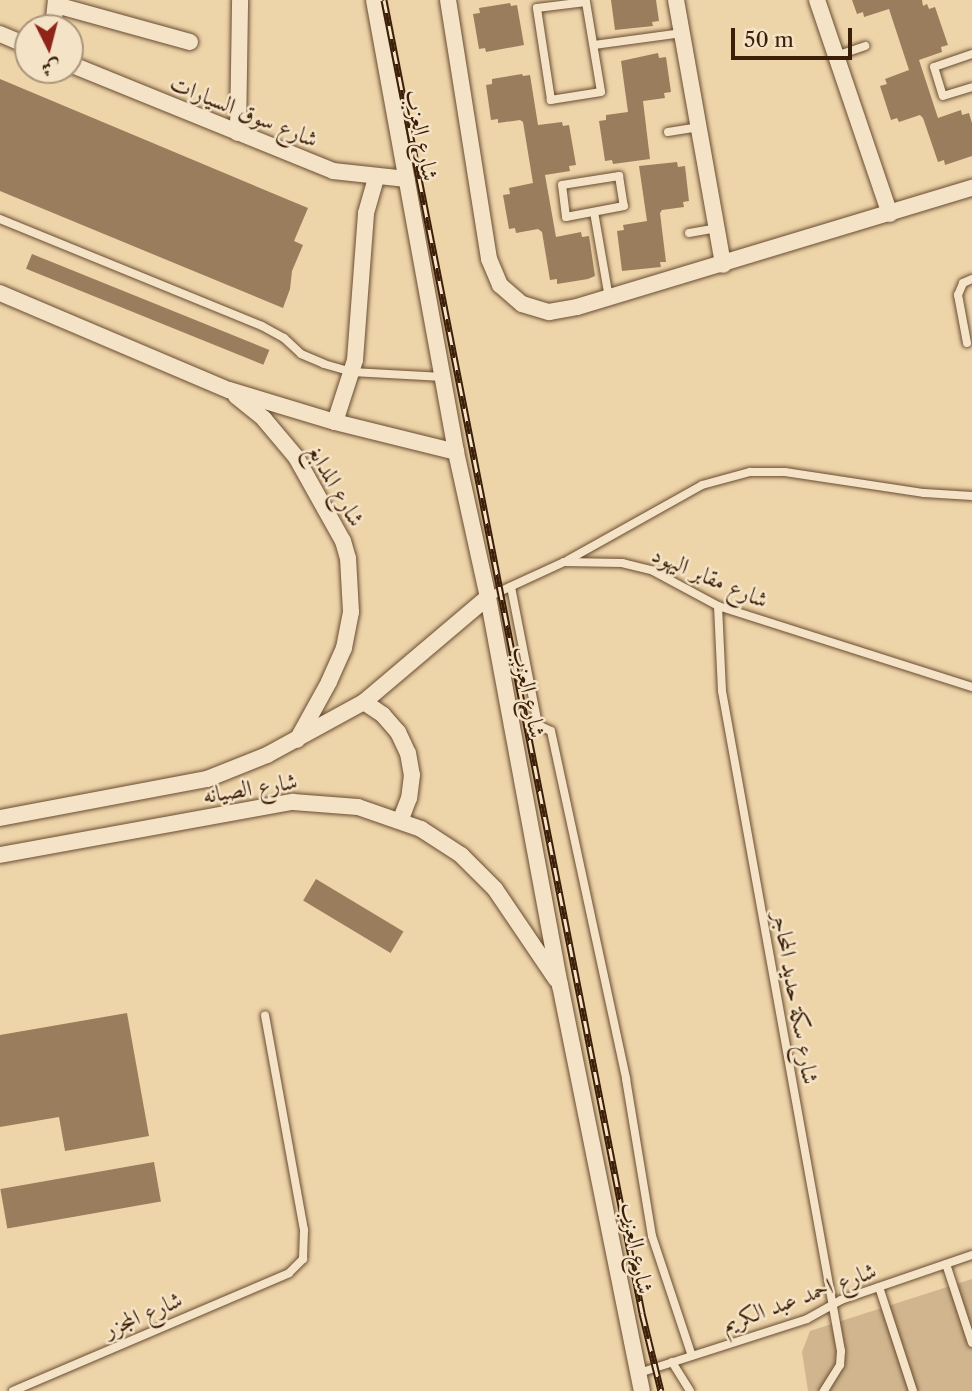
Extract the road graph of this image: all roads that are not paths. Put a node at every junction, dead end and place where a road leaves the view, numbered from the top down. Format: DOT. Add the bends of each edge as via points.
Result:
graph roads {
  1 [pos="240,0"];
  2 [pos="374,0"];
  3 [pos="448,0"];
  4 [pos="676,0"];
  5 [pos="817,0"];
  6 [pos="56,3"];
  7 [pos="681,33"];
  8 [pos="190,42"];
  9 [pos="594,45"];
  10 [pos="865,46"];
  11 [pos="972,54"];
  12 [pos="836,56"];
  13 [pos="84,70"];
  14 [pos="972,87"];
  15 [pos="698,127"];
  16 [pos="668,132"];
  17 [pos="238,133"];
  18 [pos="376,177"];
  19 [pos="407,179"];
  20 [pos="972,188"];
  21 [pos="594,212"];
  22 [pos="890,214"];
  23 [pos="0,219"];
  24 [pos="716,228"];
  25 [pos="689,233"];
  26 [pos="723,265"];
  27 [pos="972,279"];
  28 [pos="0,293"];
  29 [pos="609,298"];
  30 [pos="967,343"];
  31 [pos="352,372"];
  32 [pos="443,377"];
  33 [pos="229,390"];
  34 [pos="335,422"];
  35 [pos="456,452"];
  36 [pos="972,496"];
  37 [pos="564,562"];
  38 [pos="511,587"];
  39 [pos="488,597"];
  40 [pos="718,606"];
  41 [pos="972,687"];
  42 [pos="364,702"];
  43 [pos="296,741"];
  44 [pos="0,818"];
  45 [pos="401,820"];
  46 [pos="0,855"];
  47 [pos="560,985"];
  48 [pos="265,1016"];
  49 [pos="972,1255"];
  50 [pos="946,1264"];
  51 [pos="879,1287"];
  52 [pos="831,1305"];
  53 [pos="972,1343"];
  54 [pos="692,1356"];
  55 [pos="672,1362"];
  56 [pos="639,1373"];
  57 [pos="13,1391"];
  58 [pos="642,1391"];
  59 [pos="690,1391"];
  60 [pos="824,1391"];
  61 [pos="913,1391"];
  1 -- 17 [label="street"];
  2 -- 19 [label="street, شارع العزب"];
  3 -- 29 [label="street" via="489,259 500,285 522,304 549,312"];
  4 -- 7 [label="street"];
  5 -- 12 [label="street"];
  6 -- 8 [label="street"];
  7 -- 9 [label="lane"];
  7 -- 15 [label="street"];
  9 -- 9 [label="lane" via="601,92 551,100 537,8 586,2"];
  10 -- 12 [label="lane"];
  11 -- 14 [label="lane" via="934,67 943,96"];
  12 -- 22 [label="street"];
  13 -- 17 [label="street, شارع سوق السيارات"];
  15 -- 16 [label="lane"];
  15 -- 24 [label="street"];
  17 -- 18 [label="street, شارع سوق السيارات" via="333,171"];
  18 -- 19 [label="street, شارع سوق السيارات"];
  18 -- 31 [label="street" via="366,213"];
  19 -- 32 [label="street, شارع العزب"];
  20 -- 22 [label="street"];
  21 -- 21 [label="lane" via="566,217 561,186 619,176 624,206"];
  21 -- 29 [label="lane"];
  22 -- 26 [label="street"];
  23 -- 31 [label="lane" via="262,326 301,354"];
  24 -- 25 [label="lane"];
  24 -- 26 [label="street"];
  26 -- 29 [label="street"];
  27 -- 30 [label="lane" via="963,283 958,295"];
  28 -- 33 [label="street, شارع المدابغ"];
  31 -- 32 [label="lane"];
  31 -- 34 [label="street"];
  32 -- 35 [label="street, شارع العزب"];
  33 -- 34 [label="street, شارع المدابغ"];
  33 -- 43 [label="street, شارع المدابغ" via="264,419 296,457 348,558 351,612 344,648"];
  34 -- 35 [label="street, شارع المدابغ"];
  35 -- 39 [label="street, شارع العزب"];
  36 -- 37 [label="lane" via="785,472 750,472 702,485"];
  37 -- 38 [label="lane, شارع مقابر اليهود"];
  37 -- 40 [label="lane, شارع مقابر اليهود" via="622,563 653,571"];
  38 -- 39 [label="lane, شارع مقابر اليهود"];
  38 -- 54 [label="lane" via="538,725 551,731 626,1079 652,1236"];
  39 -- 42 [label="street, شارع الصيانه"];
  39 -- 47 [label="street, شارع العزب"];
  40 -- 41 [label="lane, شارع مقابر اليهود"];
  40 -- 52 [label="lane, شارع سكة حديد المحاجر" via="722,691"];
  42 -- 43 [label="street, شارع الصيانه"];
  42 -- 45 [label="street" via="398,732 408,753 412,775"];
  43 -- 44 [label="street, شارع الصيانه" via="207,779"];
  45 -- 46 [label="street, شارع الصيانه" via="348,805 293,802"];
  45 -- 47 [label="street, شارع الصيانه" via="441,841 479,871"];
  47 -- 56 [label="street, شارع العزب"];
  48 -- 57 [label="lane, شارع المجزر" via="304,1230 303,1259 289,1273"];
  49 -- 50 [label="lane, شارع احمد عبد الكريم"];
  50 -- 51 [label="lane, شارع احمد عبد الكريم"];
  50 -- 53 [label="lane"];
  51 -- 52 [label="lane, شارع احمد عبد الكريم"];
  51 -- 61 [label="lane"];
  52 -- 54 [label="lane, شارع احمد عبد الكريم" via="807,1319"];
  52 -- 60 [label="lane, شارع سكة حديد المحاجر" via="840,1365"];
  54 -- 55 [label="lane, شارع احمد عبد الكريم"];
  55 -- 56 [label="lane, شارع احمد عبد الكريم"];
  55 -- 59 [label="lane"];
  56 -- 58 [label="street, شارع العزب"];
}
